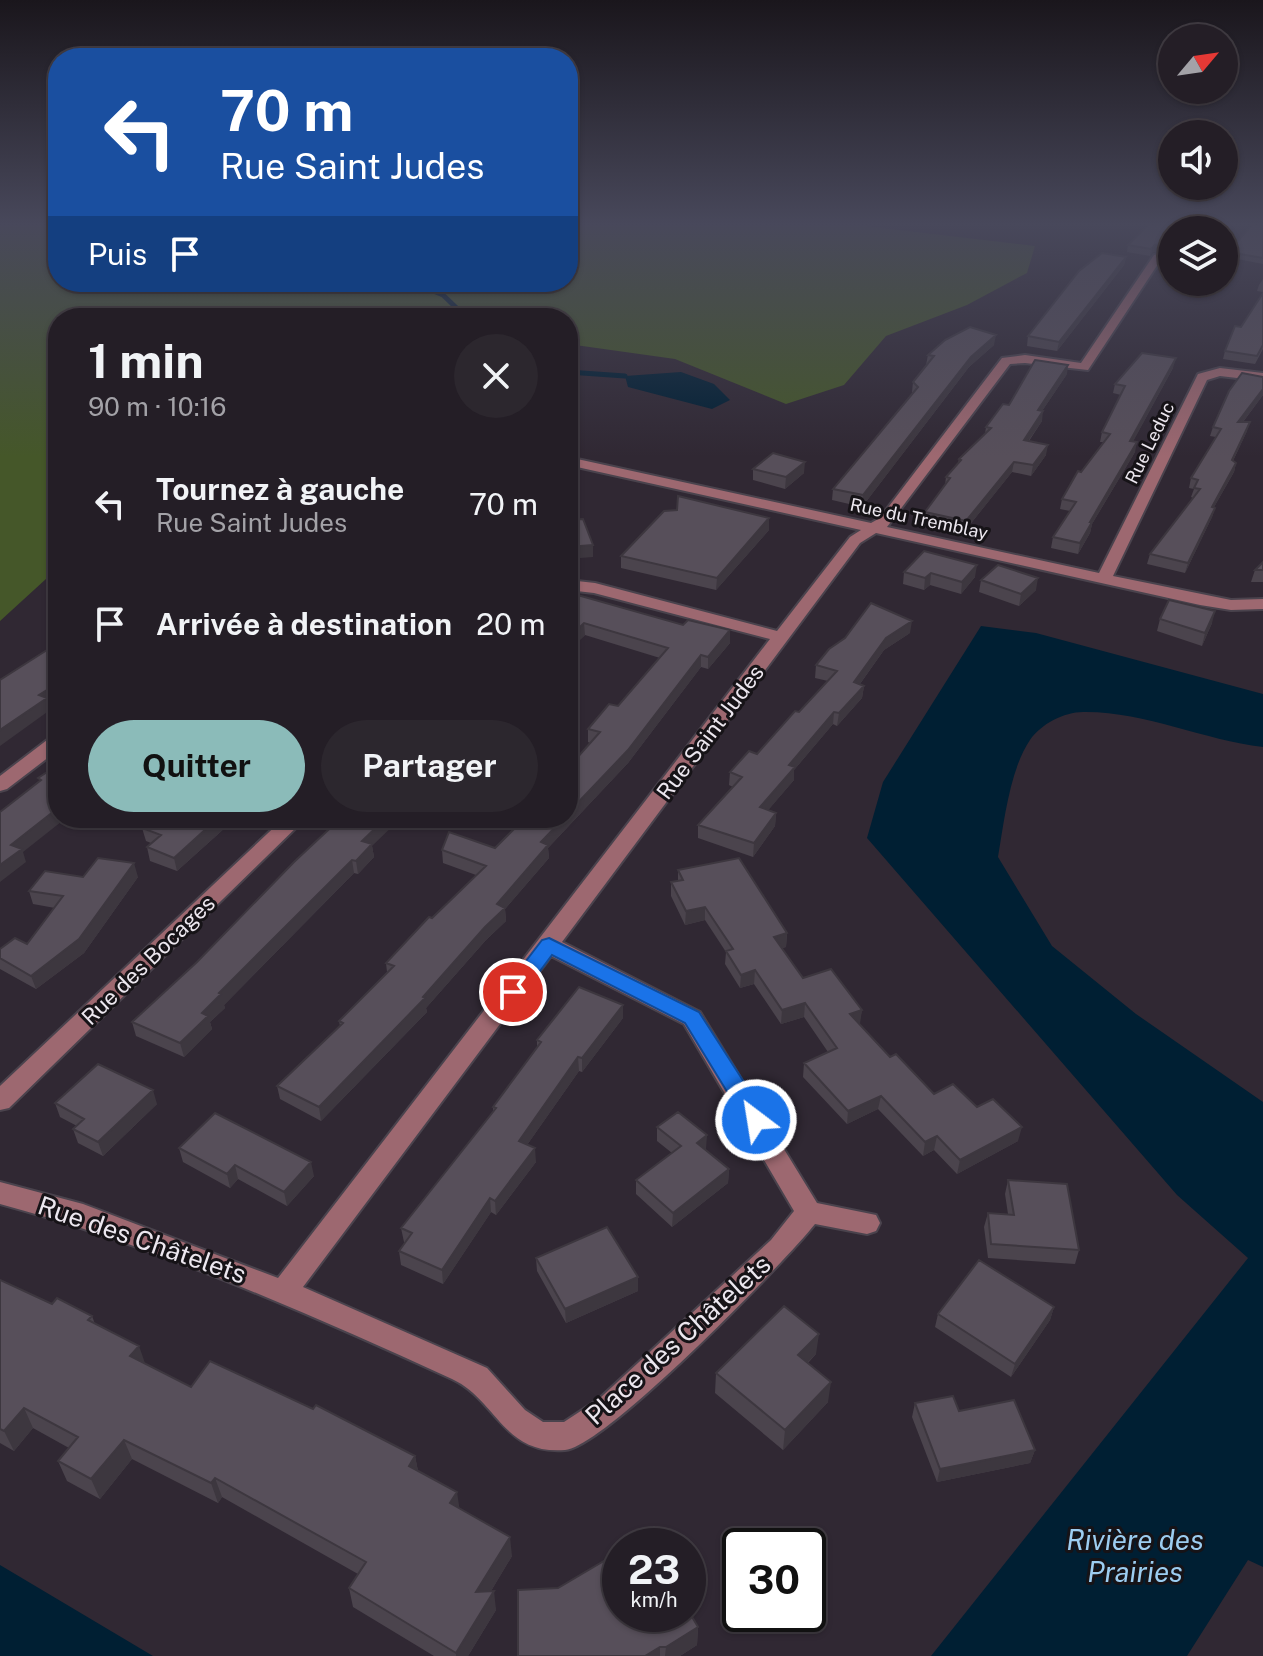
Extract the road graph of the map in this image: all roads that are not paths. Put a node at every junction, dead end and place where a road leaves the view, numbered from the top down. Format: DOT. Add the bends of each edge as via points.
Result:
graph roads {
  1 [pos="1127,302"];
  2 [pos="1263,377"];
  3 [pos="578,463"];
  4 [pos="871,530"];
  5 [pos="1103,580"];
  6 [pos="578,586"];
  7 [pos="1263,604"];
  8 [pos="781,637"];
  9 [pos="48,749"];
  10 [pos="0,785"];
  11 [pos="286,828"];
  12 [pos="549,945"];
  13 [pos="0,1101"];
  14 [pos="0,1193"];
  15 [pos="809,1212"];
  16 [pos="867,1223"];
  17 [pos="284,1291"];
  1 -- 4 [label="street, Rue Saint Judes" via="1084,367 1006,361 885,521"];
  2 -- 5 [label="street, Rue Leduc" via="1220,372 1202,377"];
  3 -- 4 [label="street, Rue du Tremblay"];
  4 -- 5 [label="street, Rue du Tremblay"];
  4 -- 8 [label="street, Rue Saint Judes" via="855,540"];
  5 -- 7 [label="street, Rue du Tremblay" via="1217,603"];
  6 -- 8 [label="street"];
  8 -- 12 [label="street, Rue Saint Judes"];
  9 -- 10 [label="street"];
  11 -- 13 [label="street, Rue des Bocages"];
  12 -- 15 [label="street" via="692,1018"];
  12 -- 17 [label="street, Rue Saint Judes"];
  14 -- 17 [label="street, Rue des Châtelets" via="83,1215"];
  15 -- 16 [label="street"];
  15 -- 17 [label="street, Place des Châtelets" via="780,1248 609,1409 568,1436 539,1436 515,1420 477,1377"];
}
